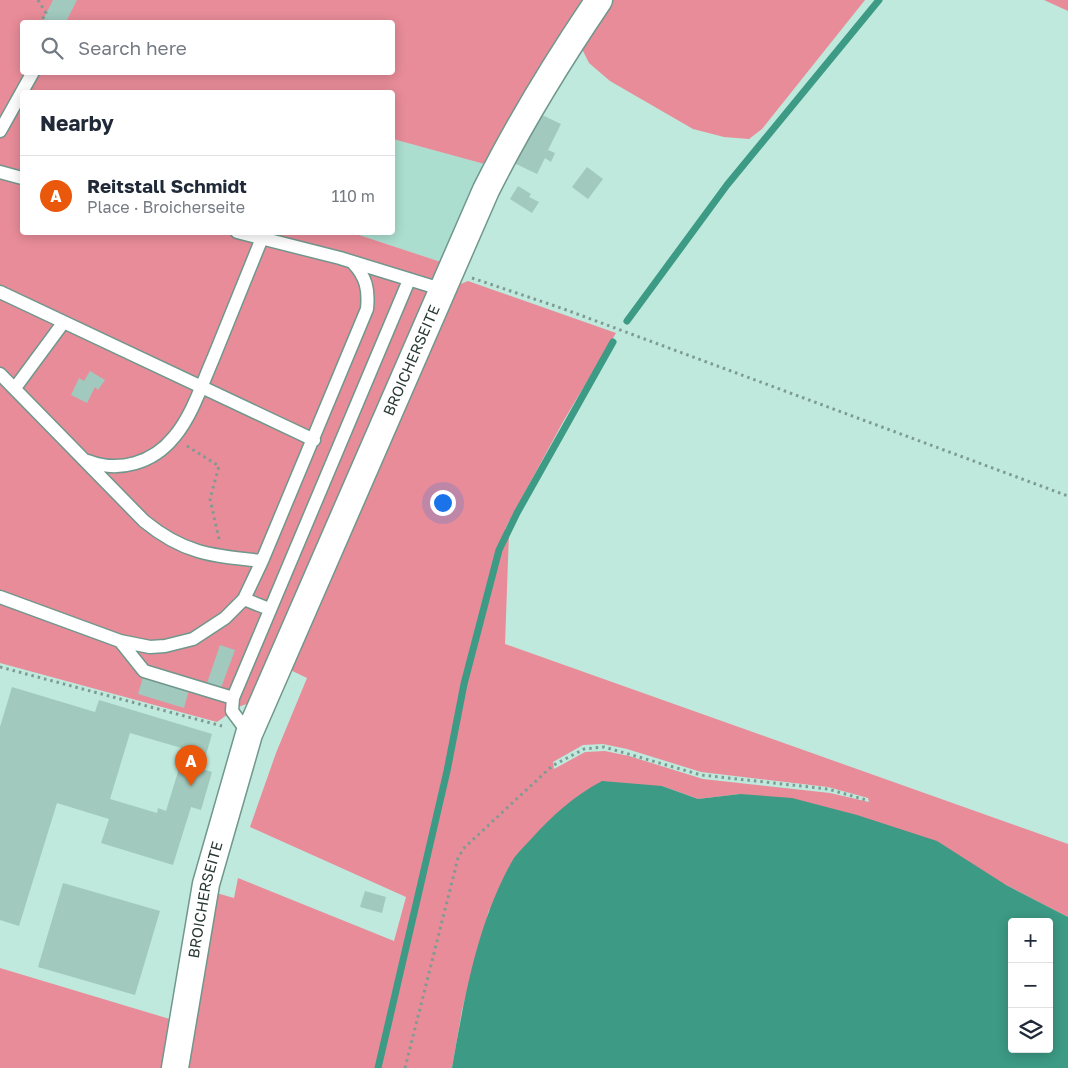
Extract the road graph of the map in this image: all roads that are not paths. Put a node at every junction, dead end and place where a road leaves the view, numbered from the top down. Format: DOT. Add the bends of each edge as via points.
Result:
graph roads {
  1 [pos="599,0"];
  2 [pos="31,75"];
  3 [pos="23,90"];
  4 [pos="20,95"];
  5 [pos="0,131"];
  6 [pos="0,172"];
  7 [pos="20,177"];
  8 [pos="250,235"];
  9 [pos="262,238"];
  10 [pos="353,263"];
  11 [pos="409,280"];
  12 [pos="449,281"];
  13 [pos="0,292"];
  14 [pos="63,323"];
  15 [pos="0,374"];
  16 [pos="201,387"];
  17 [pos="15,388"];
  18 [pos="314,440"];
  19 [pos="86,460"];
  20 [pos="262,561"];
  21 [pos="0,597"];
  22 [pos="244,599"];
  23 [pos="269,609"];
  24 [pos="120,641"];
  25 [pos="233,698"];
  26 [pos="249,734"];
  27 [pos="175,1068"];
  1 -- 12 [label="street, BROICHERSEITE" via="515,132 486,190"];
  2 -- 3 [label="lane"];
  4 -- 5 [label="lane"];
  6 -- 7 [label="lane"];
  8 -- 9 [label="lane"];
  9 -- 10 [label="lane"];
  9 -- 16 [label="lane"];
  10 -- 11 [label="lane"];
  10 -- 18 [label="lane" via="367,284 367,309"];
  11 -- 12 [label="lane"];
  11 -- 23 [label="lane"];
  12 -- 26 [label="street, BROICHERSEITE"];
  13 -- 14 [label="lane"];
  14 -- 16 [label="lane"];
  14 -- 17 [label="lane"];
  15 -- 17 [label="lane"];
  16 -- 18 [label="lane"];
  16 -- 19 [label="lane" via="173,438 144,460 130,466 100,466"];
  17 -- 19 [label="lane"];
  18 -- 20 [label="lane"];
  19 -- 20 [label="lane" via="144,521 178,545 223,557"];
  20 -- 22 [label="lane"];
  21 -- 24 [label="lane"];
  22 -- 23 [label="lane"];
  22 -- 24 [label="lane" via="219,622 192,639 150,647"];
  23 -- 25 [label="lane"];
  24 -- 25 [label="lane" via="144,671"];
  25 -- 26 [label="lane" via="232,711"];
  26 -- 27 [label="street, BROICHERSEITE" via="206,884"];
}
